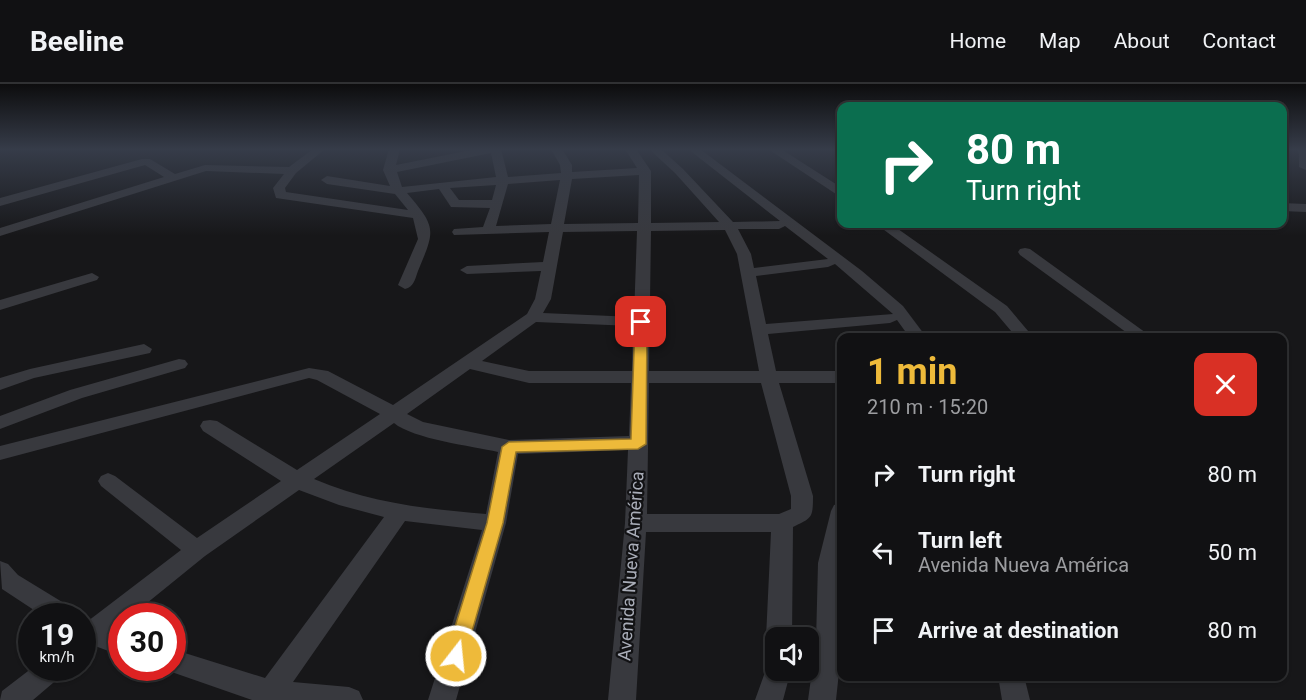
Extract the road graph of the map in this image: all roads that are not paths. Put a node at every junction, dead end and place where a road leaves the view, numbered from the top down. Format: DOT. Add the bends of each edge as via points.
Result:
graph roads {
  1 [pos="86,178"];
  2 [pos="178,178"];
  3 [pos="287,178"];
  4 [pos="392,178"];
  5 [pos="436,178"];
  6 [pos="445,178"];
  7 [pos="477,178"];
  8 [pos="539,178"];
  9 [pos="567,178"];
  10 [pos="642,178"];
  11 [pos="686,178"];
  12 [pos="731,178"];
  13 [pos="818,178"];
  14 [pos="175,179"];
  15 [pos="837,179"];
  16 [pos="327,180"];
  17 [pos="504,180"];
  18 [pos="825,182"];
  19 [pos="837,190"];
  20 [pos="397,191"];
  21 [pos="0,202"];
  22 [pos="497,204"];
  23 [pos="1287,207"];
  24 [pos="1306,208"];
  25 [pos="417,215"];
  26 [pos="729,225"];
  27 [pos="779,225"];
  28 [pos="644,226"];
  29 [pos="555,228"];
  30 [pos="889,228"];
  31 [pos="488,231"];
  32 [pos="0,232"];
  33 [pos="459,232"];
  34 [pos="1025,252"];
  35 [pos="828,263"];
  36 [pos="549,266"];
  37 [pos="467,270"];
  38 [pos="748,273"];
  39 [pos="92,277"];
  40 [pos="405,285"];
  41 [pos="0,305"];
  42 [pos="533,317"];
  43 [pos="890,318"];
  44 [pos="641,322"];
  45 [pos="759,330"];
  46 [pos="915,333"];
  47 [pos="1022,333"];
  48 [pos="1138,333"];
  49 [pos="144,350"];
  50 [pos="469,363"];
  51 [pos="179,364"];
  52 [pos="640,377"];
  53 [pos="837,377"];
  54 [pos="769,378"];
  55 [pos="0,384"];
  56 [pos="395,414"];
  57 [pos="0,423"];
  58 [pos="210,426"];
  59 [pos="638,444"];
  60 [pos="509,447"];
  61 [pos="0,453"];
  62 [pos="299,480"];
  63 [pos="108,481"];
  64 [pos="398,514"];
  65 [pos="495,523"];
  66 [pos="636,523"];
  67 [pos="782,523"];
  68 [pos="837,533"];
  69 [pos="197,550"];
  70 [pos="0,571"];
  71 [pos="43,603"];
  72 [pos="96,627"];
  73 [pos="779,627"];
  74 [pos="186,666"];
  75 [pos="35,681"];
  76 [pos="776,681"];
  77 [pos="1012,681"];
  78 [pos="270,693"];
  79 [pos="12,700"];
  80 [pos="349,700"];
  81 [pos="442,700"];
  82 [pos="622,700"];
  83 [pos="769,700"];
  84 [pos="822,700"];
  85 [pos="1016,700"];
  1 -- 21 [label="street"];
  2 -- 14 [label="street"];
  3 -- 25 [label="street" via="279,188 280,195"];
  4 -- 20 [label="street"];
  5 -- 20 [label="street"];
  6 -- 22 [label="street" via="454,204"];
  7 -- 17 [label="street"];
  8 -- 17 [label="street"];
  9 -- 29 [label="street"];
  10 -- 28 [label="street, Avenida Nueva América"];
  11 -- 26 [label="street"];
  12 -- 46 [label="street" via="857,274 897,309"];
  13 -- 18 [label="street"];
  14 -- 32 [label="street"];
  15 -- 18 [label="street"];
  16 -- 20 [label="street"];
  17 -- 22 [label="street"];
  18 -- 19 [label="street"];
  20 -- 25 [label="street"];
  22 -- 31 [label="street"];
  23 -- 24 [label="street"];
  25 -- 40 [label="street" via="425,239"];
  26 -- 27 [label="street"];
  26 -- 28 [label="street"];
  26 -- 38 [label="street" via="744,254"];
  28 -- 29 [label="street"];
  28 -- 44 [label="street, Avenida Nueva América"];
  29 -- 31 [label="street"];
  29 -- 36 [label="street"];
  30 -- 47 [label="street" via="1001,309"];
  31 -- 33 [label="street"];
  34 -- 48 [label="street"];
  35 -- 38 [label="street"];
  36 -- 37 [label="street"];
  36 -- 42 [label="street" via="543,299"];
  38 -- 45 [label="street"];
  39 -- 41 [label="street"];
  42 -- 44 [label="street"];
  42 -- 50 [label="street"];
  43 -- 45 [label="street"];
  44 -- 52 [label="street, Avenida Nueva América"];
  45 -- 54 [label="street"];
  49 -- 55 [label="street"];
  50 -- 52 [label="street" via="529,377"];
  50 -- 56 [label="street"];
  51 -- 57 [label="street" via="76,394"];
  52 -- 54 [label="street"];
  52 -- 59 [label="street, Avenida Nueva América"];
  53 -- 54 [label="street"];
  54 -- 67 [label="street" via="802,496 802,513"];
  56 -- 60 [label="street" via="420,428"];
  56 -- 61 [label="street" via="322,375 309,373"];
  56 -- 62 [label="street"];
  58 -- 62 [label="street"];
  59 -- 60 [label="street"];
  59 -- 66 [label="street, Avenida Nueva América"];
  60 -- 65 [label="street"];
  62 -- 64 [label="street" via="350,501"];
  62 -- 69 [label="street"];
  63 -- 69 [label="street"];
  64 -- 65 [label="street"];
  64 -- 78 [label="street"];
  65 -- 81 [label="street"];
  66 -- 67 [label="street"];
  66 -- 82 [label="street, Avenida Nueva América"];
  67 -- 73 [label="street"];
  68 -- 84 [label="street" via="830,563 829,642"];
  69 -- 72 [label="street"];
  70 -- 71 [label="street"];
  74 -- 78 [label="street"];
  75 -- 79 [label="street"];
  76 -- 83 [label="street"];
  77 -- 85 [label="street"];
  78 -- 80 [label="street"];
}
